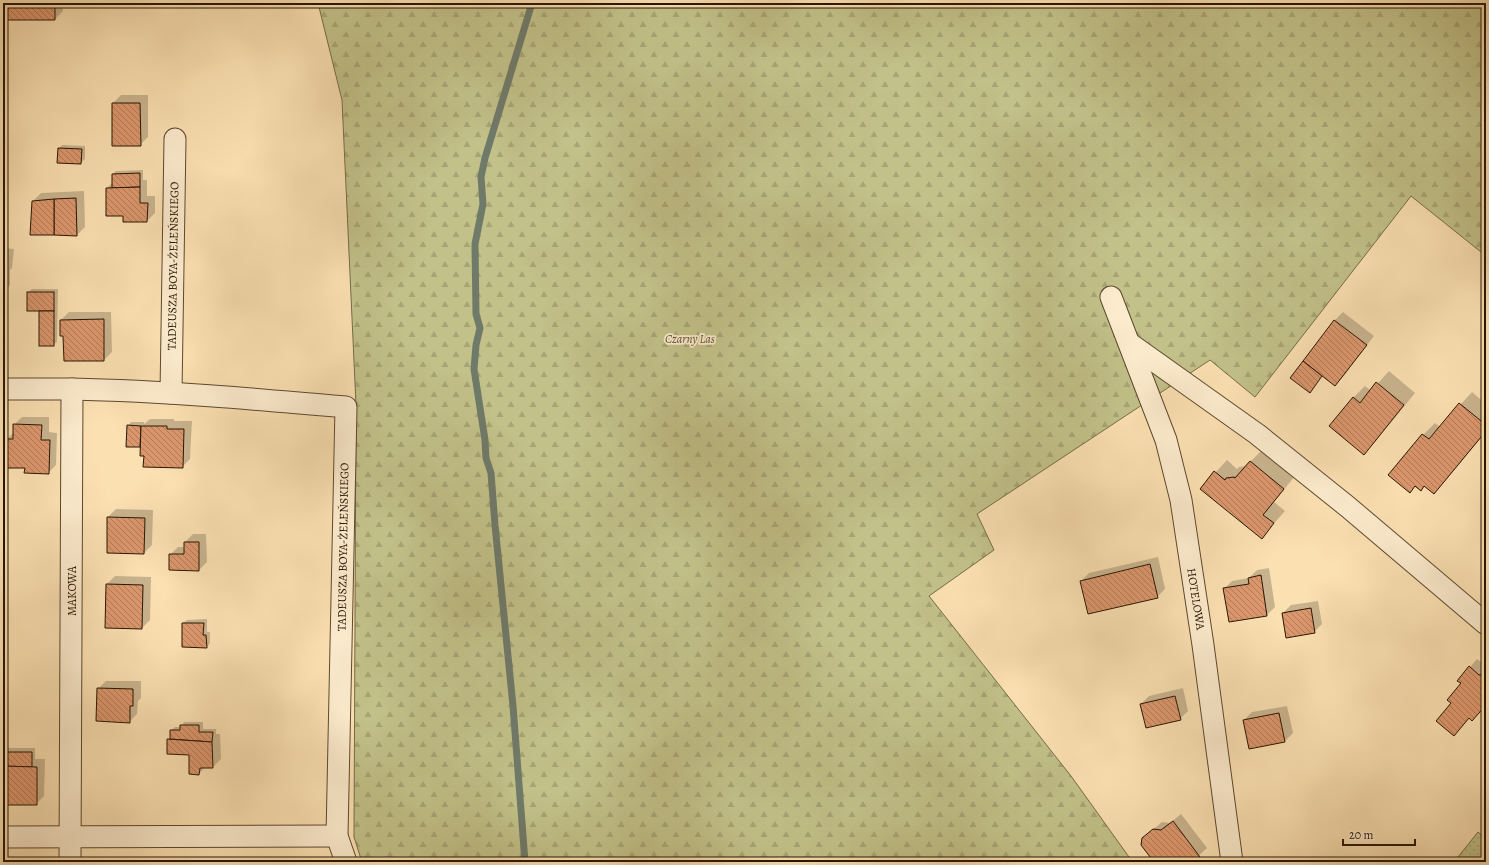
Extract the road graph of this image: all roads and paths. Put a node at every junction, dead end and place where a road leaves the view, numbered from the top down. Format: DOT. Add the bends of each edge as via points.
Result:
graph roads {
  1 [pos="175,139"];
  2 [pos="1111,297"];
  3 [pos="1129,343"];
  4 [pos="72,388"];
  5 [pos="3,389"];
  6 [pos="170,394"];
  7 [pos="1486,624"];
  8 [pos="70,836"];
  9 [pos="337,836"];
  10 [pos="3,837"];
  11 [pos="70,862"];
  12 [pos="346,862"];
  13 [pos="1232,862"];
  1 -- 6 [label="street, TADEUSZA BOYA-ŻELEŃSKIEGO"];
  2 -- 3 [label="street, HOTELOWA"];
  3 -- 7 [label="street" via="1257,434"];
  3 -- 13 [label="street, HOTELOWA" via="1166,440 1181,500"];
  4 -- 5 [label="street"];
  4 -- 6 [label="street, TADEUSZA BOYA-ŻELEŃSKIEGO"];
  4 -- 8 [label="street, MAKOWA"];
  6 -- 9 [label="street, TADEUSZA BOYA-ŻELEŃSKIEGO" via="346,407"];
  8 -- 9 [label="street"];
  8 -- 10 [label="street"];
  8 -- 11 [label="street, MAKOWA"];
  9 -- 12 [label="street, TADEUSZA BOYA-ŻELEŃSKIEGO"];
}
